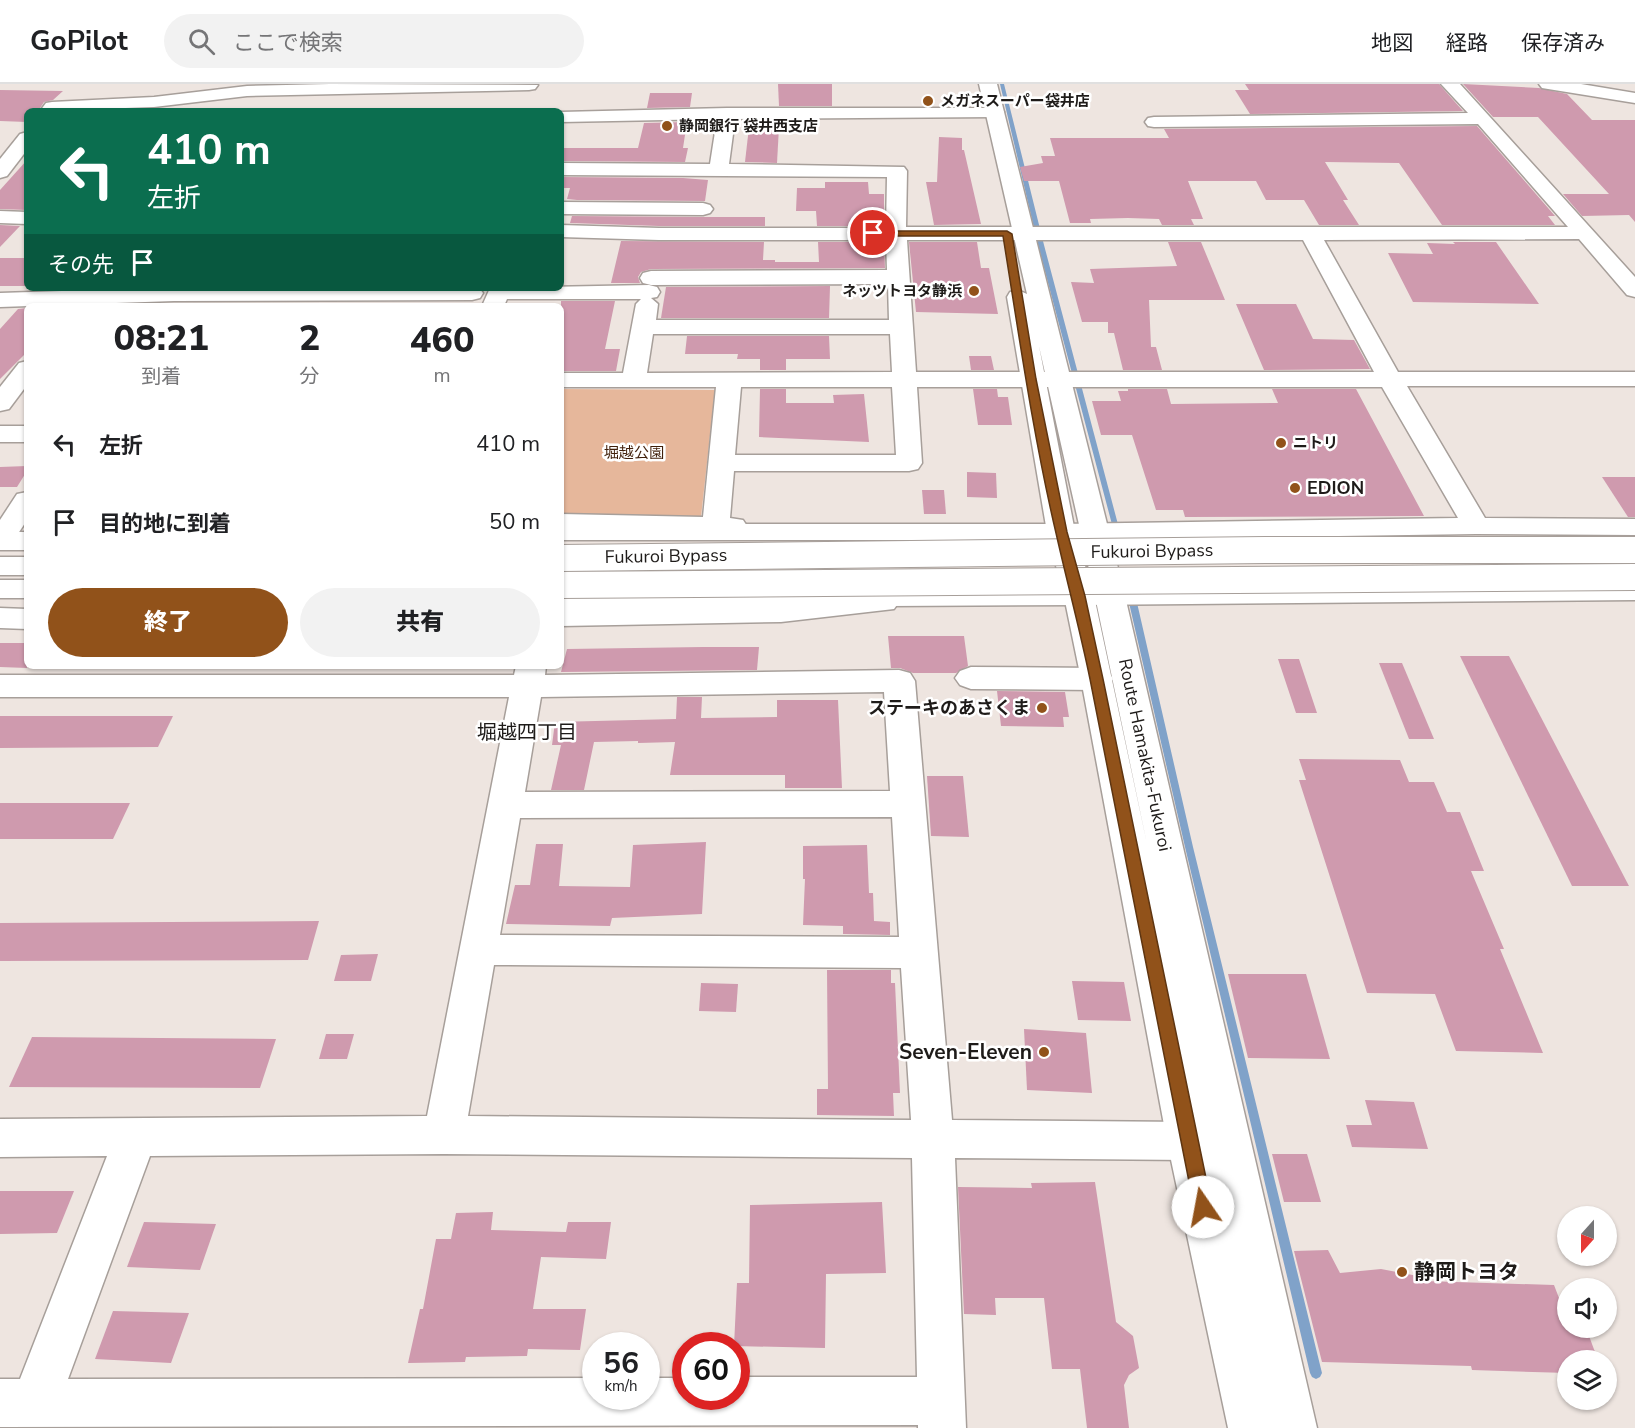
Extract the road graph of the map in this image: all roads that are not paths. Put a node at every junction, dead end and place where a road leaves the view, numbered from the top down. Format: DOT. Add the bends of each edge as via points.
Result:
graph roads {
  1 [pos="529,84"];
  2 [pos="974,84"];
  3 [pos="988,84"];
  4 [pos="1450,84"];
  5 [pos="1548,84"];
  6 [pos="239,88"];
  7 [pos="124,94"];
  8 [pos="1635,98"];
  9 [pos="523,102"];
  10 [pos="51,108"];
  11 [pos="236,108"];
  12 [pos="987,112"];
  13 [pos="727,113"];
  14 [pos="564,117"];
  15 [pos="1483,118"];
  16 [pos="1154,122"];
  17 [pos="21,136"];
  18 [pos="564,169"];
  19 [pos="719,169"];
  20 [pos="0,172"];
  21 [pos="564,208"];
  22 [pos="703,209"];
  23 [pos="0,217"];
  24 [pos="24,218"];
  25 [pos="564,231"];
  26 [pos="896,233"];
  27 [pos="1584,233"];
  28 [pos="659,234"];
  29 [pos="1016,234"];
  30 [pos="1311,235"];
  31 [pos="899,277"];
  32 [pos="650,285"];
  33 [pos="564,289"];
  34 [pos="1635,290"];
  35 [pos="520,291"];
  36 [pos="472,293"];
  37 [pos="17,296"];
  38 [pos="167,296"];
  39 [pos="358,299"];
  40 [pos="494,303"];
  41 [pos="0,316"];
  42 [pos="643,327"];
  43 [pos="902,327"];
  44 [pos="21,361"];
  45 [pos="1031,379"];
  46 [pos="1057,379"];
  47 [pos="1390,379"];
  48 [pos="1635,379"];
  49 [pos="564,380"];
  50 [pos="634,380"];
  51 [pos="729,380"];
  52 [pos="905,380"];
  53 [pos="0,404"];
  54 [pos="0,434"];
  55 [pos="24,434"];
  56 [pos="722,463"];
  57 [pos="564,522"];
  58 [pos="716,524"];
  59 [pos="1476,526"];
  60 [pos="1635,527"];
  61 [pos="1093,531"];
  62 [pos="564,532"];
  63 [pos="797,532"];
  64 [pos="1061,532"];
  65 [pos="1635,550"];
  66 [pos="564,558"];
  67 [pos="0,566"];
  68 [pos="24,566"];
  69 [pos="1635,578"];
  70 [pos="564,585"];
  71 [pos="0,589"];
  72 [pos="24,589"];
  73 [pos="1635,591"];
  74 [pos="1095,596"];
  75 [pos="940,597"];
  76 [pos="564,599"];
  77 [pos="0,605"];
  78 [pos="24,605"];
  79 [pos="564,616"];
  80 [pos="0,618"];
  81 [pos="24,620"];
  82 [pos="529,676"];
  83 [pos="971,678"];
  84 [pos="1097,679"];
  85 [pos="0,686"];
  86 [pos="908,804"];
  87 [pos="505,806"];
  88 [pos="478,950"];
  89 [pos="919,953"];
  90 [pos="444,1135"];
  91 [pos="136,1137"];
  92 [pos="0,1138"];
  93 [pos="933,1140"];
  94 [pos="1188,1141"];
  95 [pos="17,1403"];
  96 [pos="402,1415"];
  97 [pos="941,1415"];
  98 [pos="1252,1428"];
  99 [pos="1293,1428"];
  1 -- 6 [label="main road"];
  1 -- 9 [label="main road"];
  2 -- 12 [label="main road, Route Hamakita-Fukuroi"];
  3 -- 12 [label="main road, Route Hamakita-Fukuroi"];
  4 -- 15 [label="main road"];
  5 -- 8 [label="main road"];
  6 -- 7 [label="main road"];
  6 -- 11 [label="main road"];
  7 -- 10 [label="main road"];
  12 -- 13 [label="main road"];
  12 -- 29 [label="main road, Route Hamakita-Fukuroi"];
  13 -- 14 [label="main road"];
  13 -- 19 [label="main road"];
  15 -- 16 [label="main road"];
  15 -- 27 [label="main road"];
  17 -- 20 [label="main road"];
  18 -- 19 [label="main road"];
  19 -- 26 [label="main road" via="897,171"];
  21 -- 22 [label="main road"];
  23 -- 24 [label="main road"];
  25 -- 28 [label="main road"];
  26 -- 28 [label="main road"];
  26 -- 29 [label="main road"];
  26 -- 31 [label="main road"];
  27 -- 30 [label="main road"];
  27 -- 34 [label="main road"];
  28 -- 32 [label="main road"];
  29 -- 30 [label="main road"];
  29 -- 45 [label="main road, Route Hamakita-Fukuroi"];
  29 -- 46 [label="main road, Route Hamakita-Fukuroi"];
  30 -- 47 [label="main road"];
  31 -- 32 [label="main road"];
  31 -- 43 [label="main road"];
  32 -- 33 [label="main road"];
  32 -- 42 [label="main road"];
  35 -- 40 [label="main road" via="498,292"];
  36 -- 39 [label="main road"];
  37 -- 38 [label="main road"];
  37 -- 41 [label="main road"];
  38 -- 39 [label="main road"];
  42 -- 43 [label="main road"];
  42 -- 50 [label="main road"];
  43 -- 52 [label="main road"];
  44 -- 53 [label="main road"];
  45 -- 46 [label="main road"];
  45 -- 52 [label="main road"];
  45 -- 64 [label="main road, Route Hamakita-Fukuroi"];
  46 -- 47 [label="main road"];
  46 -- 61 [label="main road, Route Hamakita-Fukuroi"];
  47 -- 48 [label="main road"];
  47 -- 59 [label="main road"];
  49 -- 50 [label="main road"];
  50 -- 51 [label="main road"];
  51 -- 52 [label="main road"];
  51 -- 56 [label="main road"];
  52 -- 56 [label="main road" via="909,463"];
  54 -- 55 [label="main road"];
  56 -- 58 [label="main road"];
  57 -- 58 [label="main road"];
  58 -- 63 [label="main road"];
  59 -- 60 [label="main road"];
  59 -- 61 [label="main road"];
  61 -- 64 [label="main road"];
  61 -- 74 [label="main road, Route Hamakita-Fukuroi"];
  62 -- 63 [label="main road"];
  63 -- 64 [label="main road"];
  64 -- 74 [label="main road, Route Hamakita-Fukuroi"];
  65 -- 66 [label="main road, Fukuroi Bypass, bridge"];
  67 -- 68 [label="main road"];
  69 -- 70 [label="main road, Fukuroi Bypass, bridge"];
  71 -- 72 [label="main road"];
  73 -- 74 [label="main road"];
  74 -- 75 [label="main road"];
  74 -- 84 [label="main road, Route Hamakita-Fukuroi"];
  74 -- 99 [label="main road, Route Hamakita-Fukuroi"];
  75 -- 76 [label="main road"];
  75 -- 79 [label="main road" via="781,612"];
  77 -- 78 [label="main road"];
  80 -- 81 [label="main road"];
  82 -- 85 [label="main road"];
  82 -- 86 [label="main road" via="899,681"];
  82 -- 87 [label="main road"];
  83 -- 84 [label="main road"];
  84 -- 94 [label="main road, Route Hamakita-Fukuroi"];
  86 -- 87 [label="main road"];
  86 -- 89 [label="main road"];
  87 -- 88 [label="main road"];
  88 -- 89 [label="main road"];
  88 -- 90 [label="main road"];
  89 -- 93 [label="main road"];
  90 -- 91 [label="main road"];
  90 -- 93 [label="main road"];
  91 -- 92 [label="main road"];
  91 -- 95 [label="main road"];
  93 -- 94 [label="main road"];
  93 -- 97 [label="main road"];
  94 -- 98 [label="main road, Route Hamakita-Fukuroi"];
  95 -- 96 [label="main road"];
  96 -- 97 [label="main road"];
}
